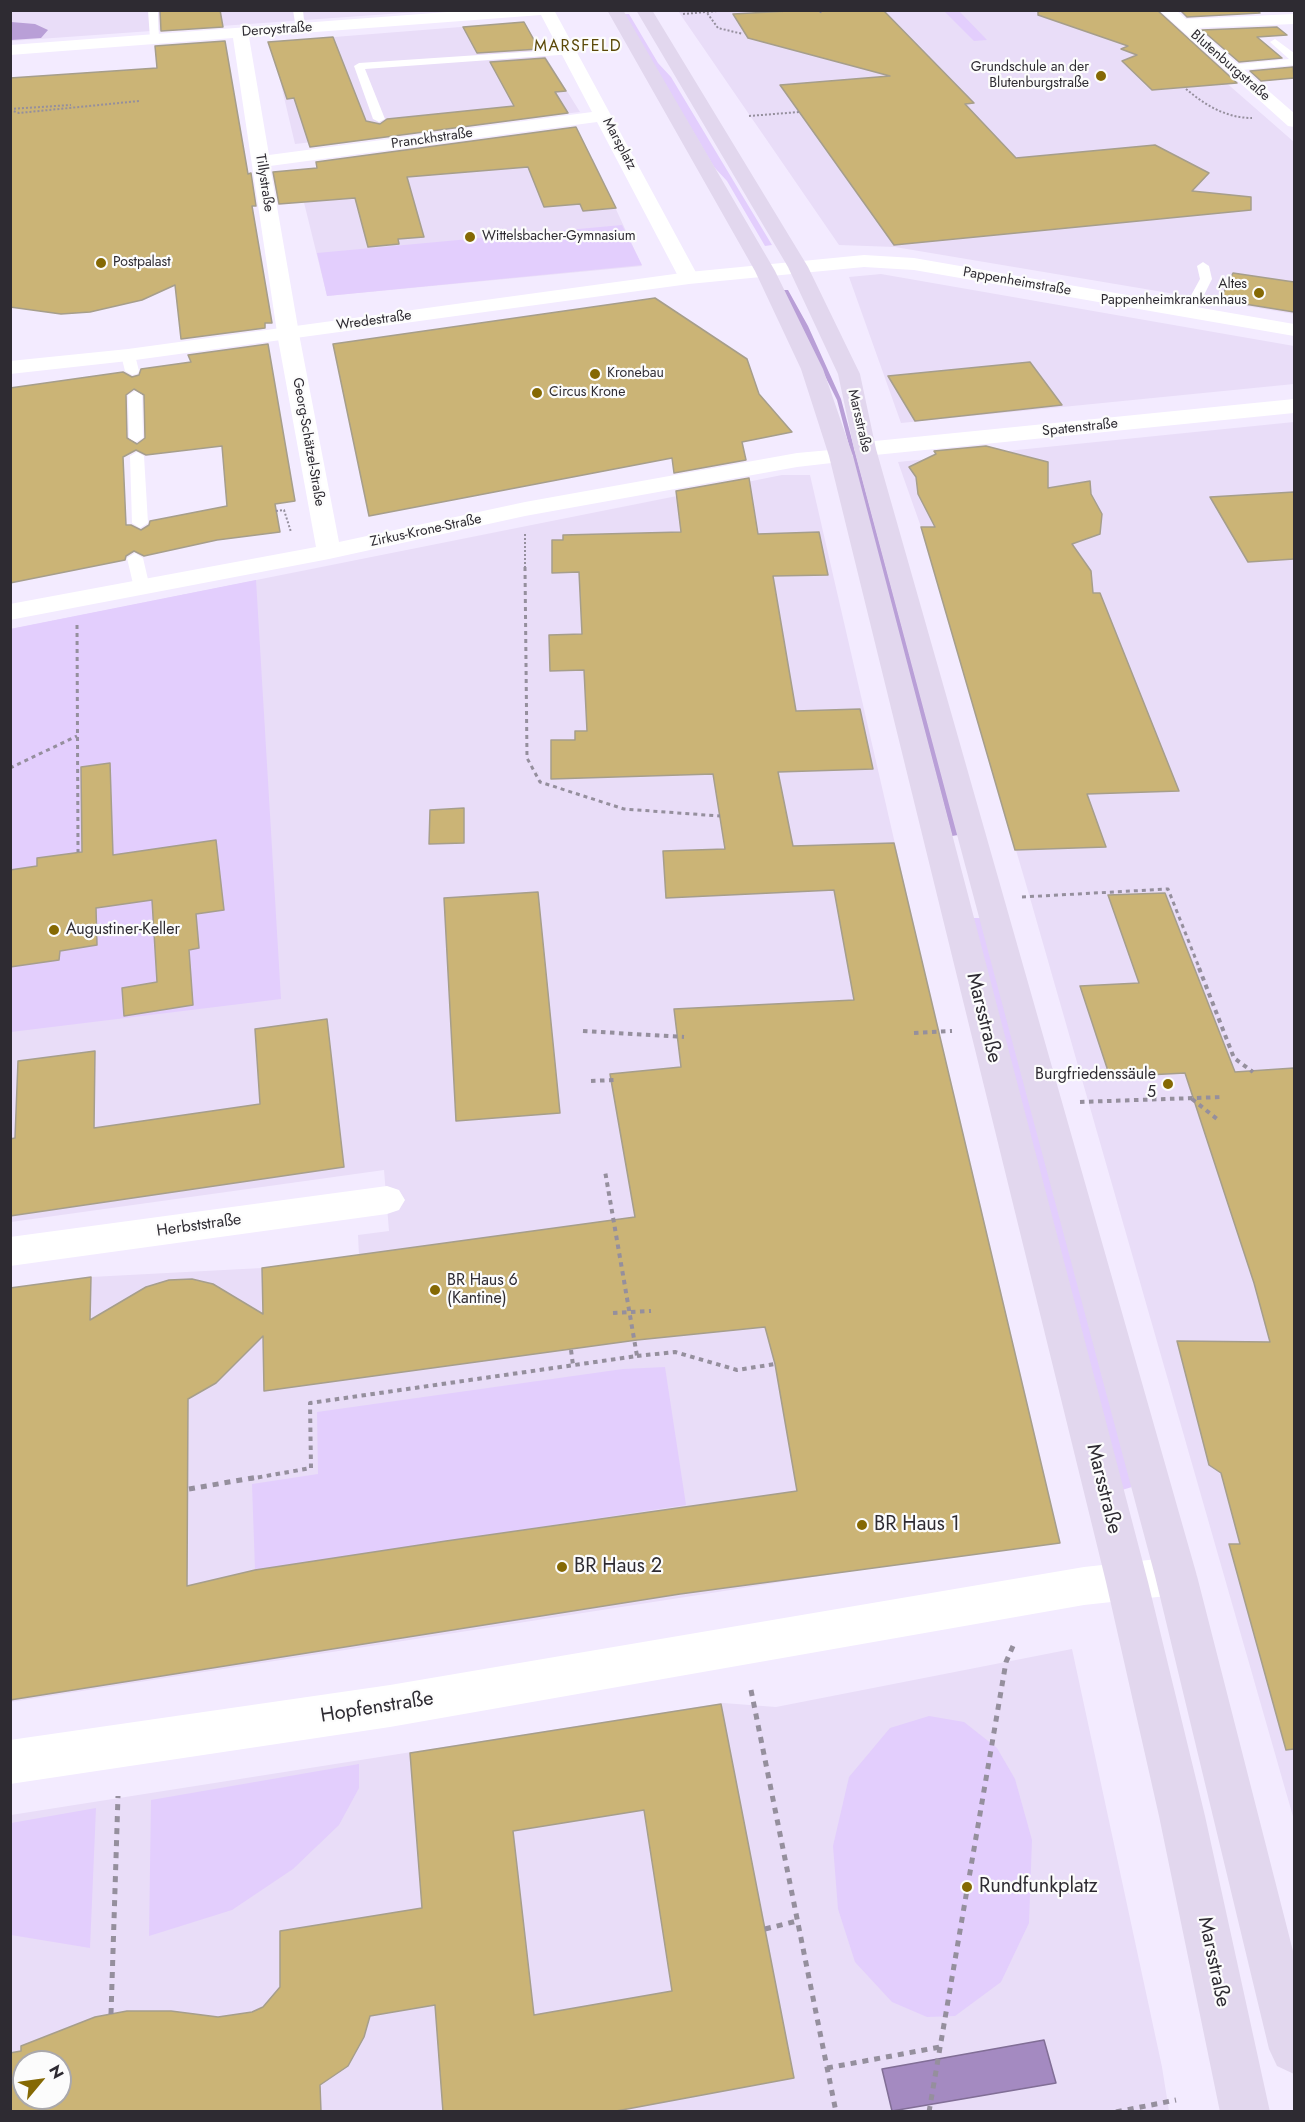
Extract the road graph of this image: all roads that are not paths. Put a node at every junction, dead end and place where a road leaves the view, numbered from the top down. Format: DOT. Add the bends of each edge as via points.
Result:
graph roads {
  1 [pos="153,10"];
  2 [pos="298,10"];
  3 [pos="545,10"];
  4 [pos="615,10"];
  5 [pos="644,10"];
  6 [pos="1166,10"];
  7 [pos="1294,19"];
  8 [pos="1182,24"];
  9 [pos="301,28"];
  10 [pos="240,33"];
  11 [pos="155,39"];
  12 [pos="1275,42"];
  13 [pos="10,50"];
  14 [pos="569,52"];
  15 [pos="1294,60"];
  16 [pos="1231,68"];
  17 [pos="604,116"];
  18 [pos="380,119"];
  19 [pos="1291,119"];
  20 [pos="253,162"];
  21 [pos="1203,266"];
  22 [pos="798,267"];
  23 [pos="765,271"];
  24 [pos="738,273"];
  25 [pos="689,278"];
  26 [pos="1189,312"];
  27 [pos="1294,330"];
  28 [pos="288,332"];
  29 [pos="10,368"];
  30 [pos="135,395"];
  31 [pos="1294,406"];
  32 [pos="136,438"];
  33 [pos="853,453"];
  34 [pos="137,456"];
  35 [pos="140,523"];
  36 [pos="328,552"];
  37 [pos="135,558"];
  38 [pos="142,588"];
  39 [pos="10,612"];
  40 [pos="973,879"];
  41 [pos="387,1200"];
  42 [pos="10,1252"];
  43 [pos="1176,1576"];
  44 [pos="1127,1582"];
  45 [pos="10,1762"];
  46 [pos="1294,2049"];
  47 [pos="1245,2112"];
  1 -- 11 [label="lane"];
  2 -- 9 [label="lane"];
  3 -- 9 [label="street, Deroystraße"];
  3 -- 14 [label="street, Marsplatz"];
  4 -- 23 [label="main road, Marsstraße"];
  5 -- 22 [label="main road, Marsstraße"];
  6 -- 8 [label="street, Blutenburgstraße"];
  7 -- 8 [label="street"];
  8 -- 16 [label="street, Blutenburgstraße"];
  9 -- 10 [label="street, Deroystraße"];
  10 -- 11 [label="street, Deroystraße" via="177,41"];
  10 -- 20 [label="street, Tillystraße"];
  11 -- 13 [label="street, Deroystraße"];
  12 -- 15 [label="lane"];
  14 -- 17 [label="street, Marsplatz"];
  14 -- 18 [label="lane" via="358,66"];
  15 -- 16 [label="lane"];
  16 -- 19 [label="street, Blutenburgstraße"];
  17 -- 20 [label="street, Pranckhstraße" via="388,141"];
  17 -- 25 [label="street, Marsplatz"];
  20 -- 28 [label="street, Tillystraße"];
  21 -- 26 [label="lane" via="1206,279"];
  22 -- 23 [label="street, Pappenheimstraße"];
  22 -- 26 [label="street, Pappenheimstraße" via="864,261 914,264"];
  22 -- 33 [label="main road, Marsstraße" via="849,374"];
  23 -- 24 [label="street, Pappenheimstraße"];
  23 -- 33 [label="main road, Marsstraße"];
  24 -- 25 [label="street, Wredestraße"];
  25 -- 28 [label="street, Wredestraße"];
  26 -- 27 [label="street, Pappenheimstraße"];
  28 -- 29 [label="street, Wredestraße" via="130,363"];
  28 -- 36 [label="street, Georg-Schätzel-Straße"];
  30 -- 32 [label="lane"];
  31 -- 33 [label="street, Spatenstraße"];
  33 -- 36 [label="street, Zirkus-Krone-Straße" via="525,509"];
  33 -- 40 [label="main road, Marsstraße"];
  34 -- 35 [label="lane"];
  36 -- 38 [label="street, Zirkus-Krone-Straße"];
  37 -- 38 [label="lane"];
  38 -- 39 [label="street, Zirkus-Krone-Straße"];
  40 -- 43 [label="main road, Marsstraße"];
  40 -- 44 [label="main road, Marsstraße"];
  41 -- 42 [label="street, Herbststraße"];
  43 -- 44 [label="street"];
  43 -- 46 [label="main road, Marsstraße"];
  44 -- 45 [label="street, Hopfenstraße" via="390,1706"];
  44 -- 47 [label="main road, Marsstraße"];
}
